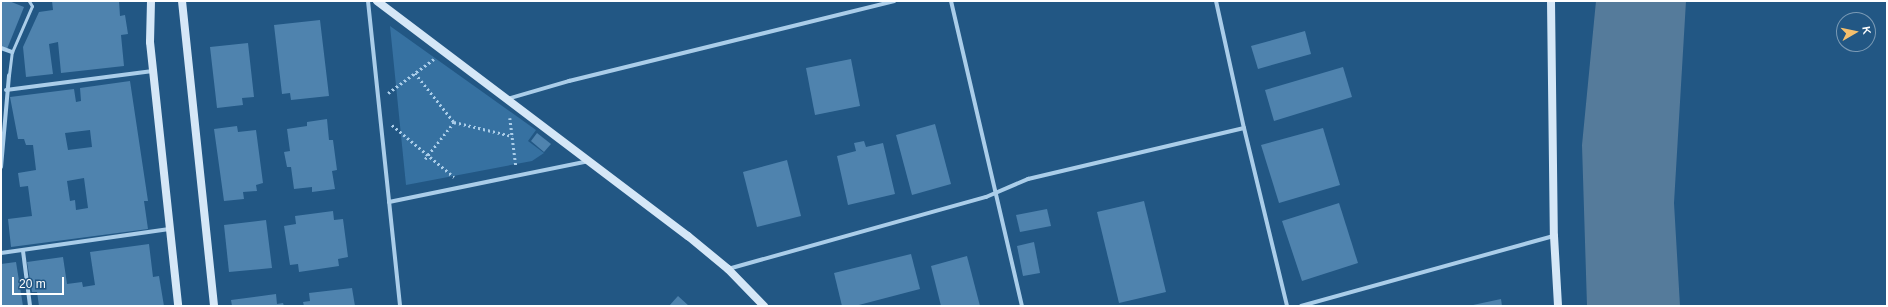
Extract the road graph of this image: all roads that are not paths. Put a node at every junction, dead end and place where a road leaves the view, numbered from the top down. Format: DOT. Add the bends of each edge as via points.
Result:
graph roads {
  1 [pos="29,1"];
  2 [pos="151,1"];
  3 [pos="182,1"];
  4 [pos="368,1"];
  5 [pos="377,1"];
  6 [pos="894,1"];
  7 [pos="951,1"];
  8 [pos="1216,1"];
  9 [pos="1550,1"];
  10 [pos="1,48"];
  11 [pos="12,52"];
  12 [pos="153,71"];
  13 [pos="9,75"];
  14 [pos="6,90"];
  15 [pos="3,98"];
  16 [pos="507,99"];
  17 [pos="1244,128"];
  18 [pos="2,140"];
  19 [pos="589,161"];
  20 [pos="1,168"];
  21 [pos="997,192"];
  22 [pos="389,202"];
  23 [pos="169,229"];
  24 [pos="1554,236"];
  25 [pos="23,251"];
  26 [pos="1,253"];
  27 [pos="728,269"];
  28 [pos="30,306"];
  29 [pos="178,306"];
  30 [pos="214,306"];
  31 [pos="400,306"];
  32 [pos="764,306"];
  33 [pos="1022,306"];
  34 [pos="1288,306"];
  35 [pos="1301,306"];
  36 [pos="1558,306"];
  1 -- 11 [label="lane" via="32,6"];
  2 -- 12 [label="street"];
  3 -- 30 [label="street"];
  4 -- 22 [label="street"];
  5 -- 16 [label="street"];
  6 -- 16 [label="street" via="569,81"];
  7 -- 21 [label="street"];
  8 -- 17 [label="street"];
  9 -- 24 [label="street"];
  10 -- 11 [label="street"];
  11 -- 13 [label="lane"];
  12 -- 14 [label="street"];
  12 -- 23 [label="street"];
  13 -- 14 [label="street"];
  14 -- 15 [label="street"];
  15 -- 18 [label="street"];
  16 -- 19 [label="street"];
  17 -- 21 [label="street" via="1028,179"];
  17 -- 34 [label="street"];
  18 -- 20 [label="street"];
  19 -- 22 [label="street"];
  19 -- 27 [label="street"];
  21 -- 27 [label="street"];
  21 -- 33 [label="street"];
  22 -- 31 [label="street"];
  23 -- 25 [label="street"];
  23 -- 29 [label="street"];
  24 -- 35 [label="street"];
  24 -- 36 [label="street"];
  25 -- 26 [label="street"];
  25 -- 28 [label="street"];
  27 -- 32 [label="street"];
}
